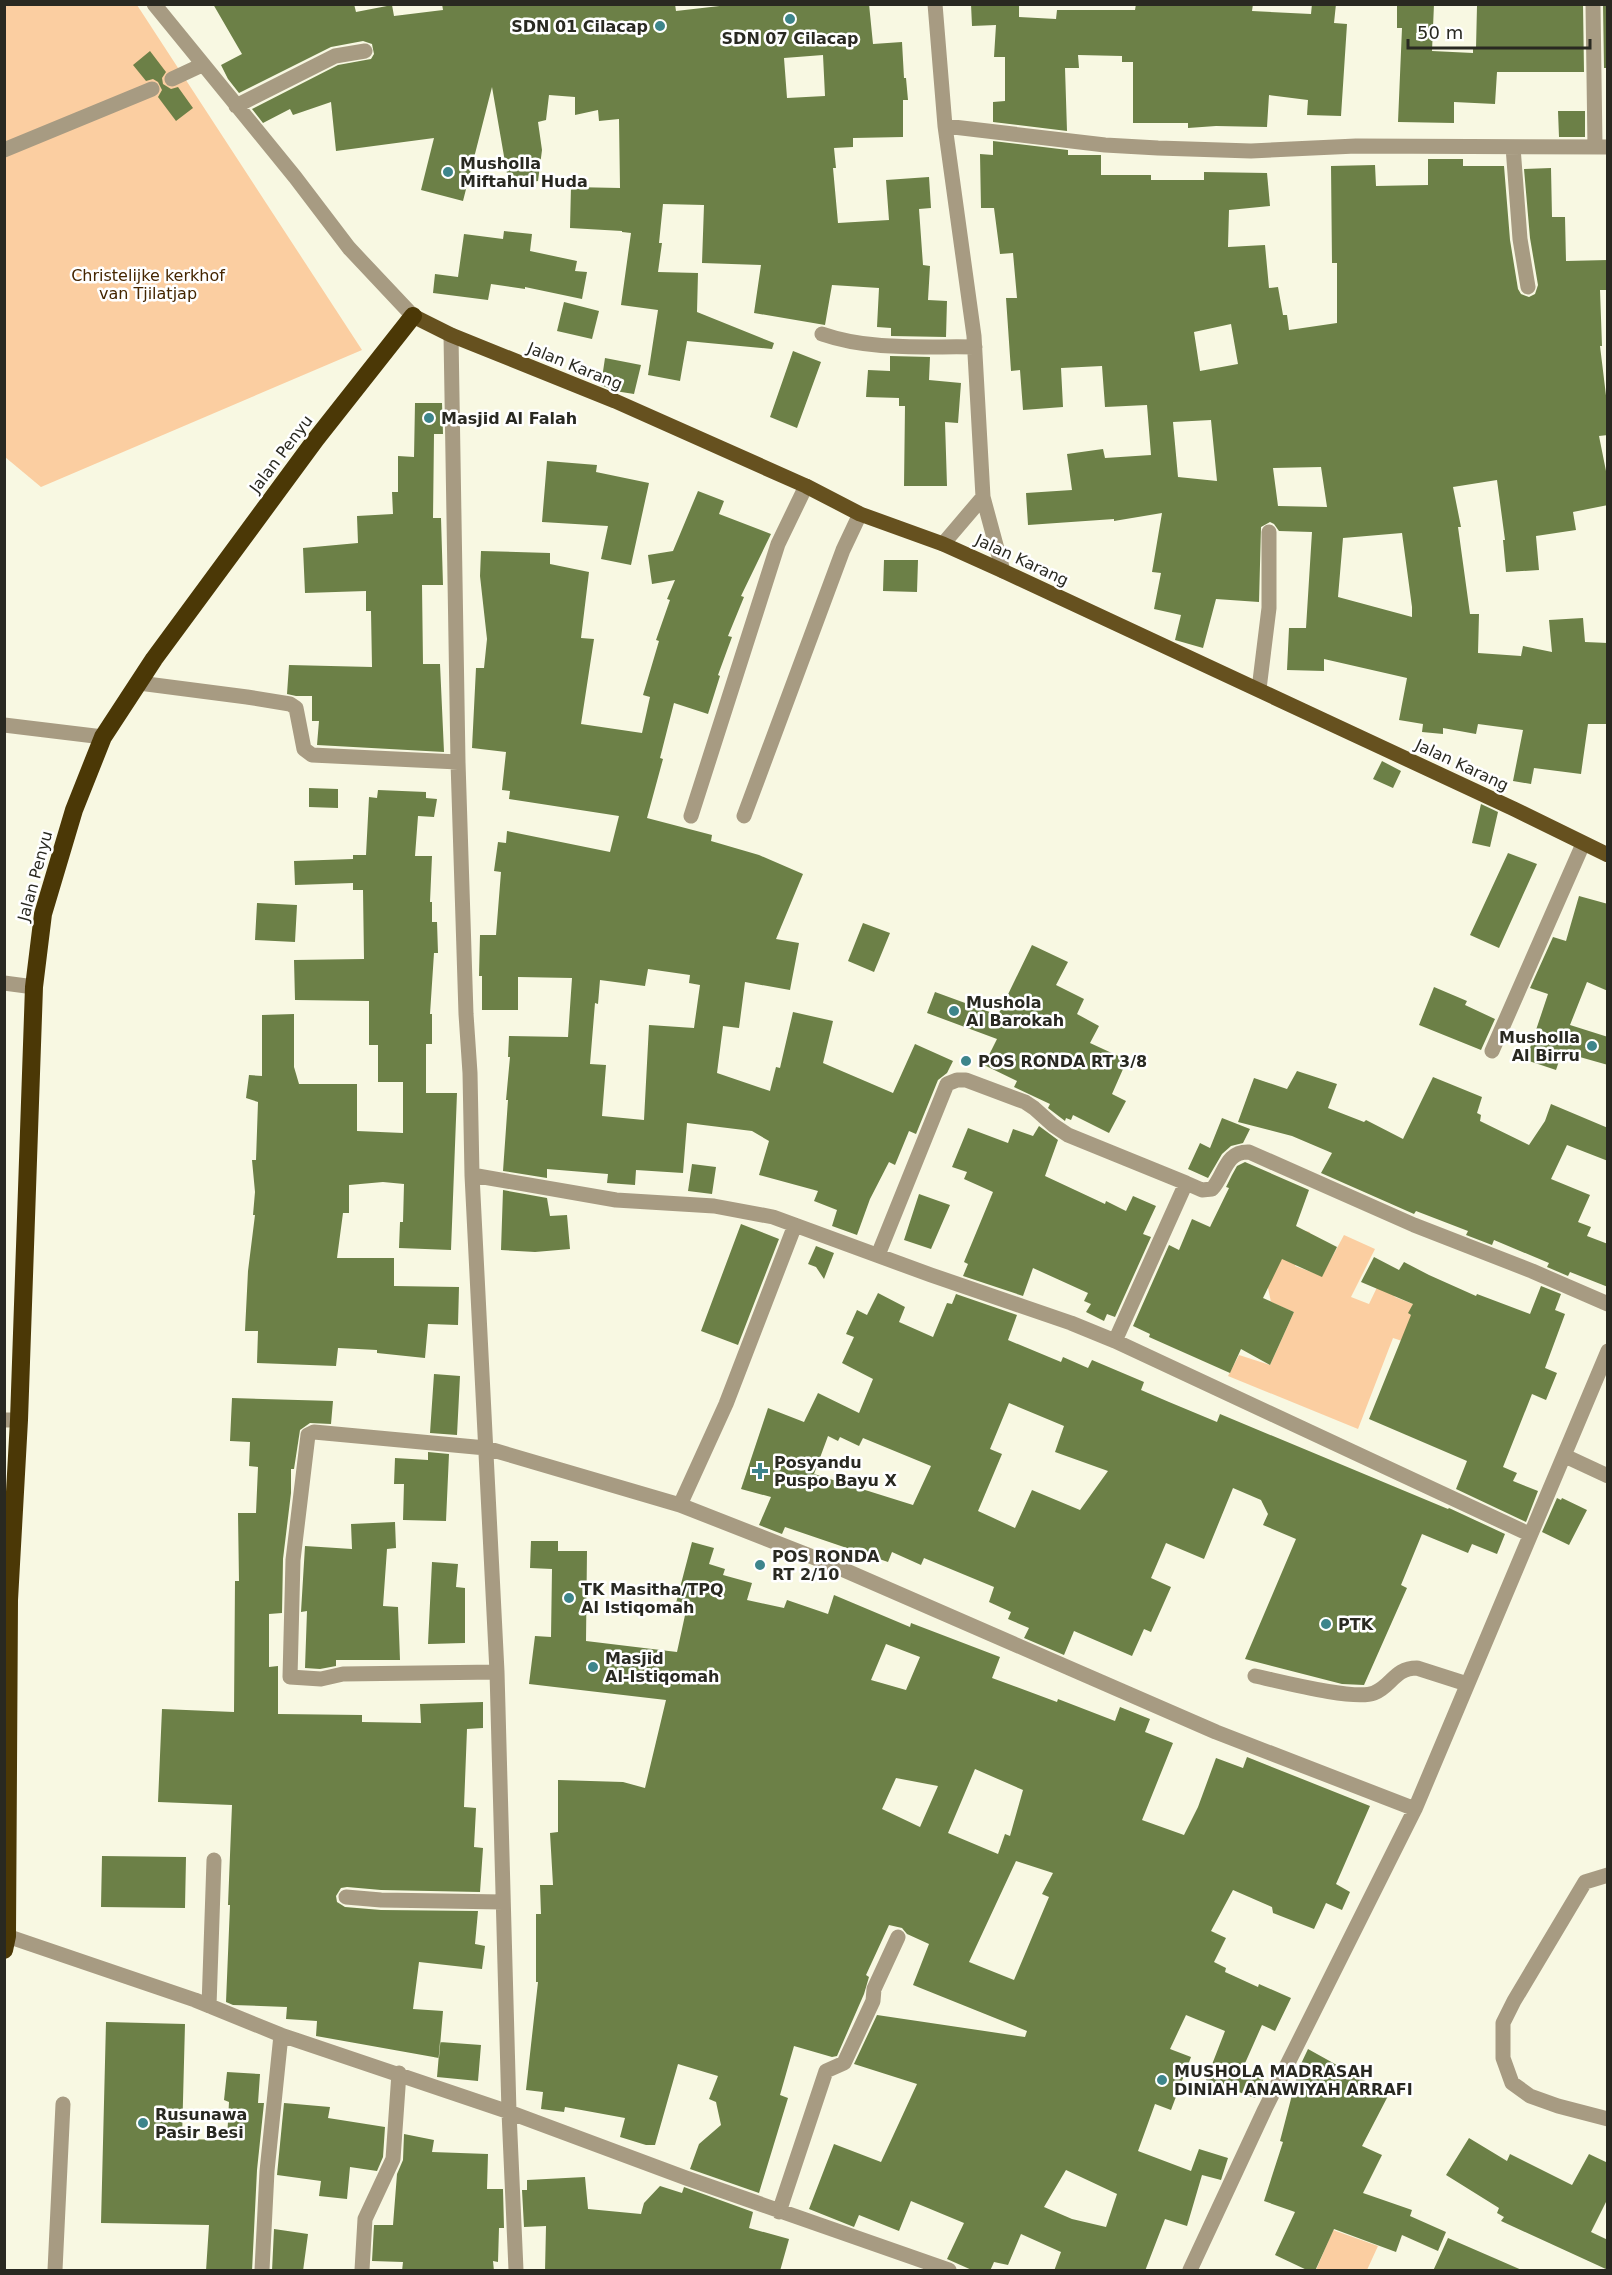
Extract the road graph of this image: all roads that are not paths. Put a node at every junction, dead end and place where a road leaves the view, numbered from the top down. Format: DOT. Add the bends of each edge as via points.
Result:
graph roads {
  1 [pos="154,4"];
  2 [pos="935,4"];
  3 [pos="1593,4"];
  4 [pos="365,51"];
  5 [pos="202,65"];
  6 [pos="172,79"];
  7 [pos="152,89"];
  8 [pos="236,106"];
  9 [pos="945,126"];
  10 [pos="1513,147"];
  11 [pos="1601,147"];
  12 [pos="4,150"];
  13 [pos="1528,286"];
  14 [pos="413,316"];
  15 [pos="822,334"];
  16 [pos="451,336"];
  17 [pos="975,347"];
  18 [pos="806,486"];
  19 [pos="983,497"];
  20 [pos="860,514"];
  21 [pos="1269,532"];
  22 [pos="943,544"];
  23 [pos="1004,571"];
  24 [pos="139,683"];
  25 [pos="1259,689"];
  26 [pos="4,725"];
  27 [pos="103,737"];
  28 [pos="458,762"];
  29 [pos="691,816"];
  30 [pos="744,816"];
  31 [pos="1583,844"];
  32 [pos="1608,855"];
  33 [pos="4,983"];
  34 [pos="34,987"];
  35 [pos="1492,1051"];
  36 [pos="472,1175"];
  37 [pos="1186,1183"];
  38 [pos="795,1225"];
  39 [pos="878,1255"];
  40 [pos="1608,1304"];
  41 [pos="1115,1341"];
  42 [pos="1608,1351"];
  43 [pos="12,1420"];
  44 [pos="486,1448"];
  45 [pos="1565,1456"];
  46 [pos="1608,1476"];
  47 [pos="680,1505"];
  48 [pos="1529,1534"];
  49 [pos="7,1572"];
  50 [pos="497,1672"];
  51 [pos="1255,1676"];
  52 [pos="1467,1684"];
  53 [pos="1415,1809"];
  54 [pos="214,1860"];
  55 [pos="1608,1875"];
  56 [pos="346,1897"];
  57 [pos="503,1902"];
  58 [pos="898,1937"];
  59 [pos="5,1943"];
  60 [pos="209,2006"];
  61 [pos="281,2035"];
  62 [pos="399,2073"];
  63 [pos="63,2104"];
  64 [pos="509,2112"];
  65 [pos="1608,2119"];
  66 [pos="779,2211"];
  67 [pos="946,2270"];
  68 [pos="55,2271"];
  69 [pos="262,2271"];
  70 [pos="362,2271"];
  71 [pos="516,2271"];
  72 [pos="1190,2271"];
  1 -- 5 [label="street"];
  2 -- 9 [label="street"];
  3 -- 11 [label="street"];
  4 -- 8 [label="street" via="335,56"];
  5 -- 6 [label="street"];
  5 -- 8 [label="street"];
  7 -- 12 [label="street"];
  8 -- 14 [label="street" via="349,248"];
  9 -- 10 [label="street" via="1158,148 1251,151 1356,146"];
  9 -- 17 [label="street"];
  10 -- 11 [label="street"];
  10 -- 13 [label="street"];
  14 -- 16 [label="main road, Jalan Karang"];
  14 -- 24 [label="highway, Jalan Penyu" via="309,449"];
  15 -- 17 [label="street" via="874,345"];
  16 -- 18 [label="main road, Jalan Karang" via="615,401"];
  16 -- 28 [label="street"];
  17 -- 19 [label="street"];
  18 -- 20 [label="main road, Jalan Karang"];
  18 -- 29 [label="street" via="778,544"];
  19 -- 22 [label="street"];
  19 -- 23 [label="street"];
  20 -- 22 [label="main road, Jalan Karang"];
  20 -- 30 [label="street"];
  21 -- 25 [label="street" via="1269,608"];
  22 -- 23 [label="main road, Jalan Karang"];
  23 -- 25 [label="main road, Jalan Karang"];
  24 -- 27 [label="highway, Jalan Penyu"];
  24 -- 28 [label="street" via="290,704 296,708 304,748 312,755"];
  25 -- 31 [label="main road, Jalan Karang"];
  26 -- 27 [label="street"];
  27 -- 34 [label="highway, Jalan Penyu" via="74,810 43,914"];
  28 -- 36 [label="street"];
  31 -- 32 [label="main road, Jalan Karang"];
  31 -- 35 [label="street"];
  33 -- 34 [label="street"];
  34 -- 43 [label="highway, Jalan Penyu"];
  36 -- 38 [label="street" via="616,1200 714,1206"];
  36 -- 44 [label="street"];
  37 -- 39 [label="street" via="1068,1136 1025,1102 957,1080 944,1089"];
  37 -- 40 [label="street" via="1202,1190 1212,1189 1231,1157 1249,1152"];
  37 -- 41 [label="street"];
  38 -- 39 [label="street"];
  38 -- 47 [label="street" via="726,1404"];
  39 -- 41 [label="street"];
  41 -- 48 [label="street"];
  42 -- 45 [label="street"];
  43 -- 49 [label="highway, Jalan Penyu"];
  44 -- 47 [label="street"];
  44 -- 50 [label="street"];
  44 -- 50 [label="street" via="314,1432 308,1435 293,1560 289,1673 291,1678 321,1679 343,1674"];
  45 -- 46 [label="street"];
  45 -- 48 [label="street"];
  47 -- 53 [label="street" via="828,1563 1216,1732"];
  48 -- 52 [label="street"];
  49 -- 59 [label="highway, Jalan Penyu"];
  50 -- 57 [label="street"];
  51 -- 52 [label="street" via="1301,1687 1367,1695 1379,1691 1402,1669 1409,1668"];
  52 -- 53 [label="street"];
  53 -- 72 [label="street" via="1265,2109"];
  54 -- 60 [label="street"];
  55 -- 65 [label="street" via="1585,1882 1503,2023 1503,2058 1512,2083 1530,2096"];
  56 -- 57 [label="street"];
  57 -- 64 [label="street"];
  58 -- 66 [label="street" via="844,2063 826,2071"];
  59 -- 60 [label="street"];
  60 -- 61 [label="street"];
  61 -- 62 [label="street"];
  61 -- 69 [label="street" via="267,2171"];
  62 -- 64 [label="street"];
  62 -- 70 [label="street" via="393,2159 365,2219"];
  63 -- 68 [label="street"];
  64 -- 66 [label="street"];
  64 -- 71 [label="street"];
  66 -- 67 [label="street"];
}
